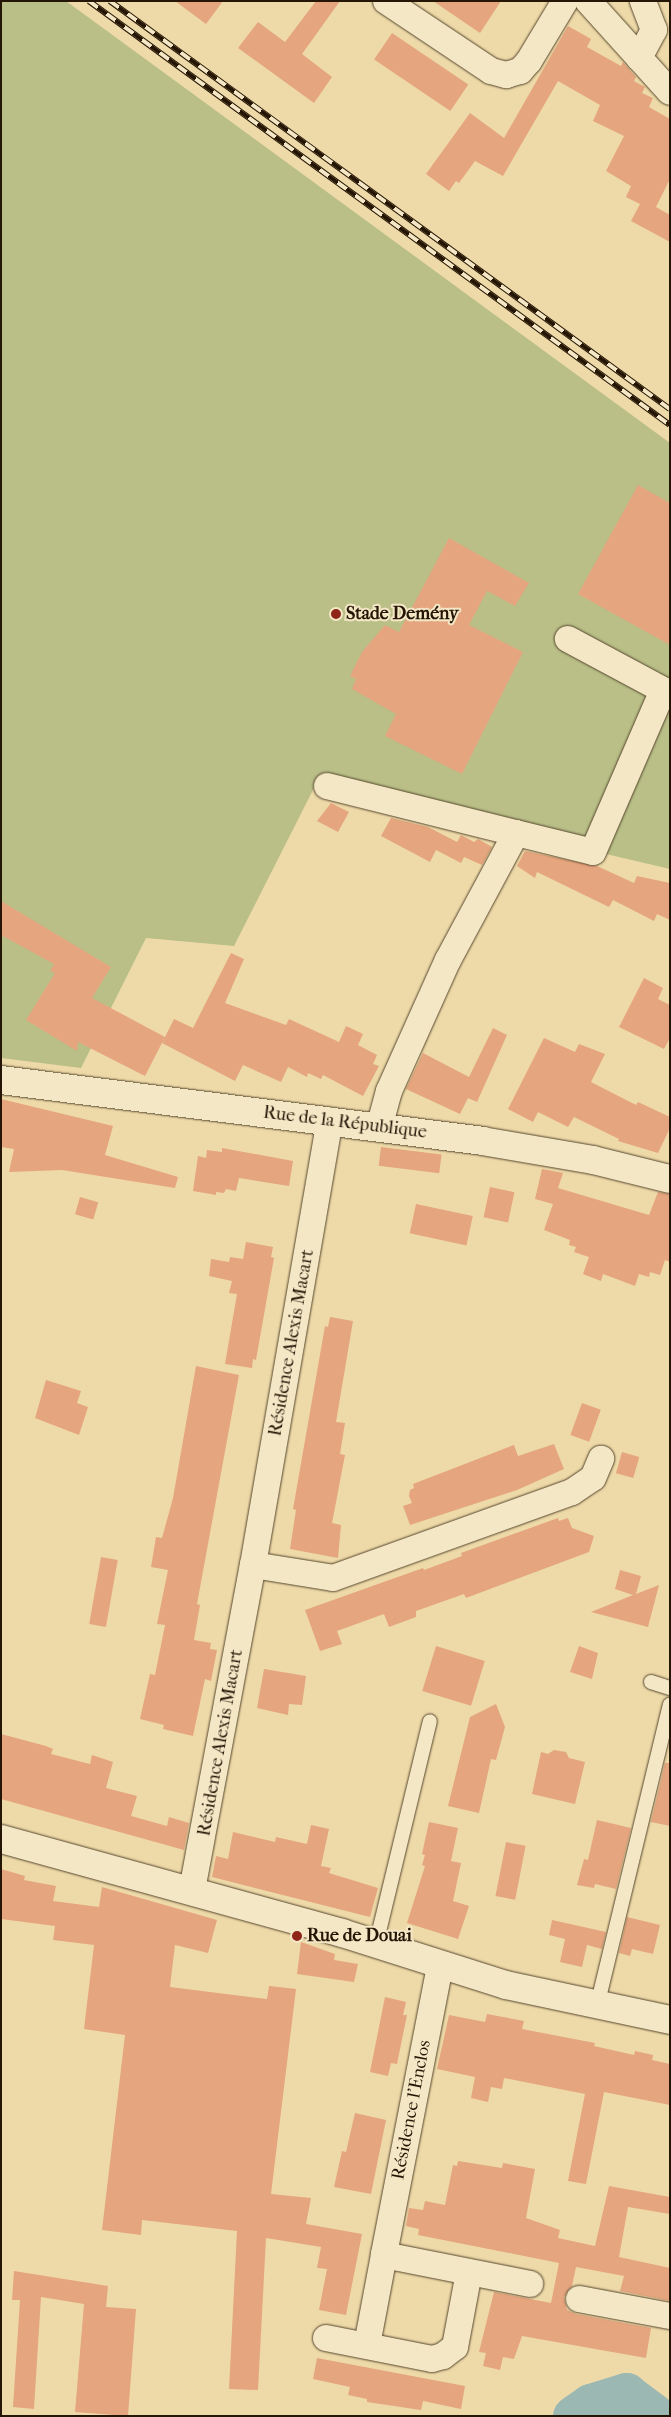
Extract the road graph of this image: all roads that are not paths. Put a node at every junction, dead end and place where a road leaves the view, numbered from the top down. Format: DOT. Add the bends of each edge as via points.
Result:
graph roads {
  1 [pos="386,1"];
  2 [pos="565,1"];
  3 [pos="588,1"];
  4 [pos="643,1"];
  5 [pos="662,28"];
  6 [pos="638,58"];
  7 [pos="670,92"];
  8 [pos="568,639"];
  9 [pos="327,786"];
  10 [pos="516,833"];
  11 [pos="10,1081"];
  12 [pos="330,1121"];
  13 [pos="379,1128"];
  14 [pos="670,1179"];
  15 [pos="601,1460"];
  16 [pos="253,1565"];
  17 [pos="651,1682"];
  18 [pos="670,1688"];
  19 [pos="670,1705"];
  20 [pos="430,1721"];
  21 [pos="1,1839"];
  22 [pos="192,1890"];
  23 [pos="376,1944"];
  24 [pos="440,1966"];
  25 [pos="598,2006"];
  26 [pos="670,2020"];
  27 [pos="384,2255"];
  28 [pos="469,2272"];
  29 [pos="530,2284"];
  30 [pos="579,2299"];
  31 [pos="670,2316"];
  32 [pos="326,2338"];
  33 [pos="367,2345"];
  1 -- 2 [label="street" via="491,71 506,75 520,71 529,61"];
  3 -- 6 [label="street"];
  4 -- 5 [label="street"];
  5 -- 6 [label="street"];
  6 -- 7 [label="street"];
  8 -- 10 [label="street" via="663,690 593,852"];
  9 -- 10 [label="street"];
  10 -- 13 [label="street" via="448,960 389,1091"];
  11 -- 12 [label="street, Rue de la République"];
  12 -- 13 [label="street, Rue de la République"];
  12 -- 16 [label="street, Résidence Alexis Macart"];
  13 -- 14 [label="street, Rue de la République" via="540,1150"];
  15 -- 16 [label="street" via="593,1478 572,1492 333,1578"];
  16 -- 22 [label="street, Résidence Alexis Macart"];
  17 -- 18 [label="lane"];
  19 -- 25 [label="lane"];
  20 -- 23 [label="lane"];
  21 -- 22 [label="street"];
  22 -- 23 [label="street"];
  23 -- 24 [label="street"];
  24 -- 25 [label="street"];
  24 -- 27 [label="street, Résidence l'Enclos"];
  25 -- 26 [label="street"];
  27 -- 28 [label="street"];
  27 -- 33 [label="street, Résidence l'Enclos"];
  28 -- 29 [label="street"];
  28 -- 33 [label="street" via="455,2347 451,2352 432,2359"];
  30 -- 31 [label="street"];
  32 -- 33 [label="street"];
}
